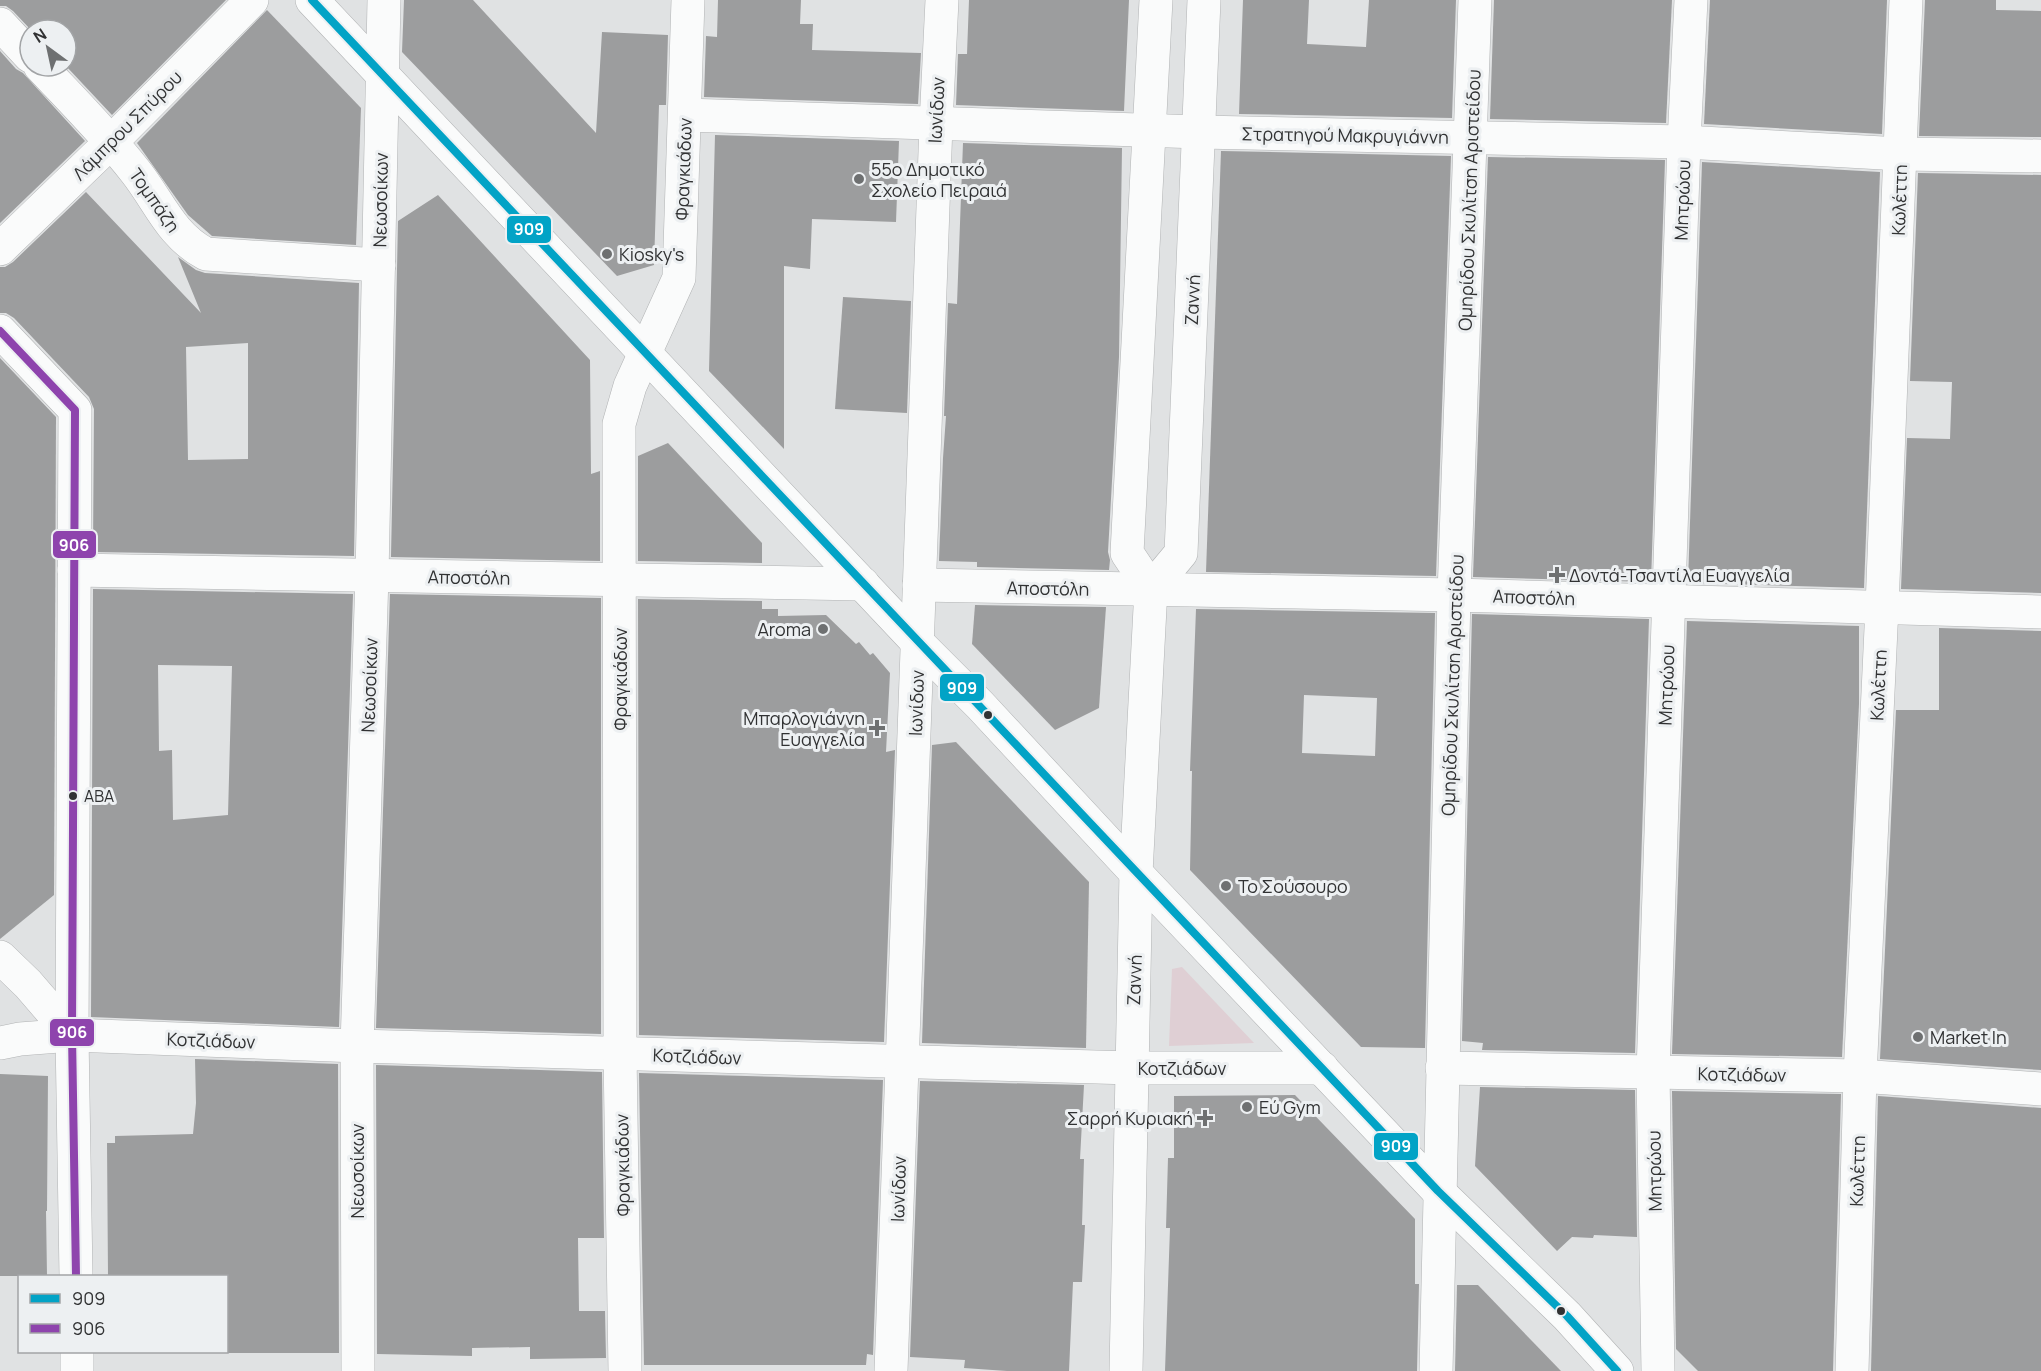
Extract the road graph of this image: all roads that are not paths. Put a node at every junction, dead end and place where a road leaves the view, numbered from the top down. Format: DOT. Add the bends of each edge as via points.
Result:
graph roads {
  1 [pos="252,0"];
  2 [pos="312,0"];
  3 [pos="384,0"];
  4 [pos="688,0"];
  5 [pos="942,0"];
  6 [pos="1156,0"];
  7 [pos="1204,0"];
  8 [pos="1475,0"];
  9 [pos="1691,0"];
  10 [pos="1906,0"];
  11 [pos="0,24"];
  12 [pos="18,43"];
  13 [pos="382,75"];
  14 [pos="51,78"];
  15 [pos="685,115"];
  16 [pos="936,124"];
  17 [pos="1150,129"];
  18 [pos="1200,132"];
  19 [pos="1471,137"];
  20 [pos="111,142"];
  21 [pos="1684,142"];
  22 [pos="1901,154"];
  23 [pos="2041,156"];
  24 [pos="0,249"];
  25 [pos="379,265"];
  26 [pos="0,331"];
  27 [pos="644,353"];
  28 [pos="74,570"];
  29 [pos="372,576"];
  30 [pos="620,580"];
  31 [pos="863,584"];
  32 [pos="919,585"];
  33 [pos="1151,589"];
  34 [pos="1454,595"];
  35 [pos="1669,601"];
  36 [pos="1882,608"];
  37 [pos="2041,612"];
  38 [pos="918,643"];
  39 [pos="1136,873"];
  40 [pos="0,957"];
  41 [pos="72,1035"];
  42 [pos="0,1043"];
  43 [pos="357,1046"];
  44 [pos="620,1053"];
  45 [pos="902,1062"];
  46 [pos="1132,1068"];
  47 [pos="1322,1068"];
  48 [pos="1442,1068"];
  49 [pos="1653,1073"];
  50 [pos="1860,1076"];
  51 [pos="2041,1089"];
  52 [pos="1438,1191"];
  53 [pos="76,1275"];
  54 [pos="77,1353"];
  55 [pos="77,1371"];
  56 [pos="358,1371"];
  57 [pos="625,1371"];
  58 [pos="891,1371"];
  59 [pos="1126,1371"];
  60 [pos="1436,1371"];
  61 [pos="1617,1371"];
  62 [pos="1658,1371"];
  63 [pos="1852,1371"];
  1 -- 20 [label="street, Λάμπρου Σπύρου"];
  2 -- 13 [label="street"];
  3 -- 13 [label="street, Νεωσοίκων"];
  4 -- 15 [label="street, Φραγκιάδων"];
  5 -- 16 [label="street, Ιωνίδων"];
  6 -- 17 [label="street"];
  7 -- 18 [label="street, Ζαννή"];
  8 -- 19 [label="street, Ομηρίδου Σκυλίτση Αριστείδου"];
  9 -- 21 [label="street, Μητρώου"];
  10 -- 22 [label="street, Κωλέττη"];
  11 -- 12 [label="street"];
  13 -- 25 [label="street, Νεωσοίκων"];
  13 -- 27 [label="street"];
  14 -- 20 [label="street, Τομπάζη"];
  15 -- 16 [label="street, Στρατηγού Μακρυγιάννη"];
  15 -- 27 [label="street, Φραγκιάδων" via="679,278"];
  16 -- 17 [label="street, Στρατηγού Μακρυγιάννη"];
  16 -- 32 [label="street, Ιωνίδων"];
  17 -- 18 [label="street, Στρατηγού Μακρυγιάννη"];
  17 -- 33 [label="street" via="1127,553"];
  18 -- 19 [label="street, Στρατηγού Μακρυγιάννη"];
  18 -- 33 [label="street, Ζαννή" via="1181,553"];
  19 -- 21 [label="street, Στρατηγού Μακρυγιάννη"];
  19 -- 34 [label="street, Ομηρίδου Σκυλίτση Αριστείδου"];
  20 -- 24 [label="street, Λάμπρου Σπύρου"];
  20 -- 25 [label="street, Τομπάζη" via="183,239 206,254"];
  21 -- 22 [label="street, Στρατηγού Μακρυγιάννη"];
  21 -- 35 [label="street, Μητρώου"];
  22 -- 23 [label="street, Στρατηγού Μακρυγιάννη"];
  22 -- 36 [label="street, Κωλέττη"];
  25 -- 29 [label="street, Νεωσοίκων"];
  26 -- 28 [label="street" via="75,410"];
  27 -- 30 [label="street, Φραγκιάδων" via="620,424"];
  27 -- 31 [label="street"];
  28 -- 29 [label="street, Αποστόλη"];
  28 -- 41 [label="street"];
  29 -- 30 [label="street, Αποστόλη"];
  29 -- 43 [label="street, Νεωσοίκων"];
  30 -- 31 [label="street, Αποστόλη"];
  30 -- 44 [label="street, Φραγκιάδων"];
  31 -- 38 [label="street"];
  32 -- 33 [label="street, Αποστόλη"];
  32 -- 38 [label="street, Ιωνίδων"];
  33 -- 34 [label="street, Αποστόλη"];
  33 -- 39 [label="street, Ζαννή"];
  34 -- 35 [label="street, Αποστόλη"];
  34 -- 48 [label="street, Ομηρίδου Σκυλίτση Αριστείδου"];
  35 -- 36 [label="street, Αποστόλη"];
  35 -- 49 [label="street, Μητρώου"];
  36 -- 37 [label="street, Αποστόλη"];
  36 -- 50 [label="street, Κωλέττη"];
  38 -- 39 [label="street"];
  38 -- 45 [label="street, Ιωνίδων"];
  39 -- 46 [label="street, Ζαννή"];
  39 -- 47 [label="street"];
  40 -- 41 [label="street"];
  41 -- 42 [label="street, Κοτζιάδων"];
  41 -- 43 [label="street, Κοτζιάδων"];
  41 -- 53 [label="street"];
  43 -- 44 [label="street, Κοτζιάδων"];
  43 -- 56 [label="street, Νεωσοίκων"];
  44 -- 45 [label="street, Κοτζιάδων"];
  44 -- 57 [label="street, Φραγκιάδων"];
  45 -- 46 [label="street, Κοτζιάδων"];
  45 -- 58 [label="street, Ιωνίδων"];
  46 -- 47 [label="street, Κοτζιάδων"];
  46 -- 59 [label="street, Ζαννή"];
  47 -- 52 [label="street"];
  48 -- 49 [label="street, Κοτζιάδων"];
  48 -- 52 [label="street, Ομηρίδου Σκυλίτση Αριστείδου"];
  49 -- 50 [label="street, Κοτζιάδων"];
  49 -- 62 [label="street, Μητρώου"];
  50 -- 51 [label="street, Κοτζιάδων"];
  50 -- 63 [label="street, Κωλέττη"];
  52 -- 60 [label="street, Ομηρίδου Σκυλίτση Αριστείδου"];
  52 -- 61 [label="street" via="1567,1316"];
  54 -- 55 [label="street"];
}
